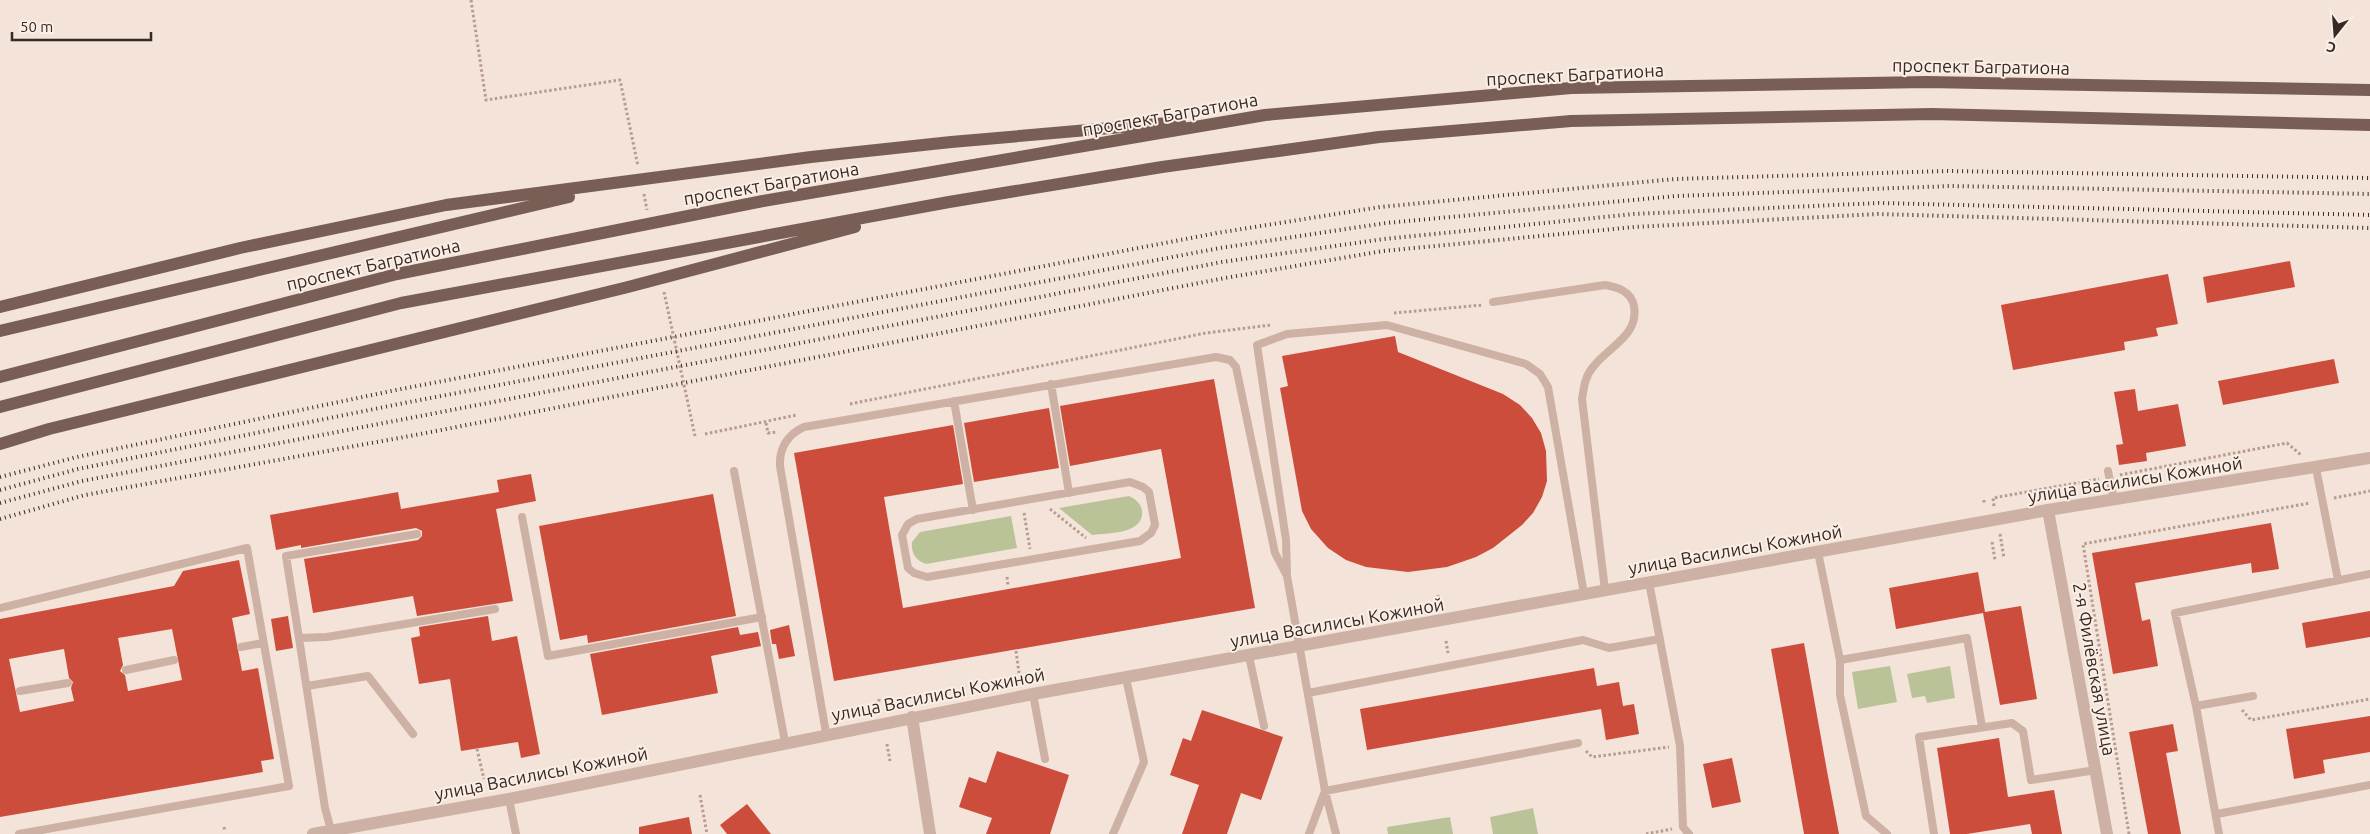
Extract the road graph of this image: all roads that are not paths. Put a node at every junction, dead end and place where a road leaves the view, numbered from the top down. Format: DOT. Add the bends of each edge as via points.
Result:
graph roads {
  1 [pos="2370,90"];
  2 [pos="1265,115"];
  3 [pos="2370,125"];
  4 [pos="632,182"];
  5 [pos="949,202"];
  6 [pos="1493,302"];
  7 [pos="0,307"];
  8 [pos="0,331"];
  9 [pos="0,377"];
  10 [pos="1051,384"];
  11 [pos="954,401"];
  12 [pos="0,407"];
  13 [pos="0,444"];
  14 [pos="2370,458"];
  15 [pos="2316,468"];
  16 [pos="734,471"];
  17 [pos="2109,474"];
  18 [pos="1070,493"];
  19 [pos="2114,500"];
  20 [pos="973,510"];
  21 [pos="2048,510"];
  22 [pos="522,517"];
  23 [pos="417,534"];
  24 [pos="1818,552"];
  25 [pos="2370,574"];
  26 [pos="1287,576"];
  27 [pos="2338,580"];
  28 [pos="1649,582"];
  29 [pos="1605,590"];
  30 [pos="1584,594"];
  31 [pos="0,608"];
  32 [pos="495,609"];
  33 [pos="762,617"];
  34 [pos="299,638"];
  35 [pos="1660,639"];
  36 [pos="263,643"];
  37 [pos="241,647"];
  38 [pos="1299,647"];
  39 [pos="1248,656"];
  40 [pos="174,660"];
  41 [pos="1840,660"];
  42 [pos="126,670"];
  43 [pos="1126,678"];
  44 [pos="68,683"];
  45 [pos="307,686"];
  46 [pos="20,691"];
  47 [pos="1308,693"];
  48 [pos="1033,694"];
  49 [pos="2253,696"];
  50 [pos="2196,706"];
  51 [pos="912,717"];
  52 [pos="1264,726"];
  53 [pos="1982,727"];
  54 [pos="826,733"];
  55 [pos="413,734"];
  56 [pos="785,742"];
  57 [pos="1578,743"];
  58 [pos="1045,759"];
  59 [pos="2096,770"];
  60 [pos="2370,785"];
  61 [pos="1325,791"];
  62 [pos="509,799"];
  63 [pos="2217,814"];
  64 [pos="332,830"];
  65 [pos="19,834"];
  66 [pos="313,834"];
  67 [pos="516,834"];
  68 [pos="930,834"];
  69 [pos="1113,834"];
  70 [pos="1309,834"];
  71 [pos="1336,834"];
  72 [pos="1689,834"];
  73 [pos="1887,834"];
  74 [pos="1934,834"];
  75 [pos="2107,834"];
  76 [pos="2219,834"];
  1 -- 2 [label="main road, проспект Багратиона" via="1927,82 1570,88"];
  2 -- 4 [label="main road" via="951,142 811,157"];
  2 -- 9 [label="main road, проспект Багратиона" via="763,201 397,274"];
  3 -- 5 [label="main road" via="1932,114 1571,121 1379,137 1162,167"];
  4 -- 7 [label="main road" via="446,205 240,248"];
  4 -- 8 [label="main road"];
  5 -- 12 [label="main road" via="401,303"];
  5 -- 13 [label="main road" via="628,287 49,429"];
  6 -- 29 [label="lane" via="1605,284 1622,288 1633,303 1635,321 1628,333 1592,367 1584,382 1582,399"];
  10 -- 11 [label="lane"];
  10 -- 18 [label="lane"];
  10 -- 26 [label="lane" via="1216,357 1230,360 1236,367 1275,553"];
  11 -- 20 [label="lane"];
  11 -- 54 [label="lane" via="804,427 792,434 781,452 780,466"];
  14 -- 15 [label="street, улица Василисы Кожиной"];
  15 -- 19 [label="street, улица Василисы Кожиной"];
  15 -- 27 [label="lane"];
  16 -- 33 [label="lane"];
  17 -- 19 [label="lane"];
  18 -- 20 [label="lane"];
  18 -- 20 [label="lane" via="1130,482 1149,492 1155,525 1151,533 1140,541 927,577 908,568 902,535 908,524 917,519"];
  19 -- 21 [label="street, улица Василисы Кожиной"];
  21 -- 24 [label="street, улица Василисы Кожиной"];
  21 -- 59 [label="street, 2-я Филёвская улица"];
  22 -- 33 [label="lane" via="548,656"];
  23 -- 34 [label="lane" via="286,556"];
  24 -- 28 [label="street, улица Василисы Кожиной"];
  24 -- 41 [label="lane"];
  25 -- 27 [label="lane"];
  26 -- 30 [label="lane" via="1286,540 1257,345 1287,334 1387,325 1526,364 1540,374 1548,388"];
  26 -- 38 [label="lane"];
  27 -- 50 [label="lane" via="2175,613"];
  28 -- 29 [label="street, улица Василисы Кожиной"];
  28 -- 35 [label="lane"];
  29 -- 30 [label="street, улица Василисы Кожиной"];
  30 -- 38 [label="street, улица Василисы Кожиной"];
  31 -- 36 [label="lane" via="247,548"];
  32 -- 34 [label="lane" via="327,637"];
  33 -- 56 [label="lane"];
  34 -- 45 [label="lane"];
  35 -- 47 [label="lane" via="1609,648 1583,640"];
  35 -- 72 [label="lane" via="1680,746 1683,827"];
  36 -- 37 [label="lane"];
  36 -- 65 [label="lane" via="289,786"];
  38 -- 39 [label="street, улица Василисы Кожиной"];
  38 -- 47 [label="lane"];
  39 -- 43 [label="street, улица Василисы Кожиной"];
  39 -- 52 [label="lane"];
  40 -- 42 [label="lane"];
  41 -- 53 [label="lane" via="1967,638"];
  41 -- 73 [label="lane" via="1840,694 1866,816"];
  43 -- 48 [label="street, улица Василисы Кожиной"];
  43 -- 69 [label="lane" via="1144,762"];
  44 -- 46 [label="lane"];
  45 -- 55 [label="lane" via="368,676"];
  45 -- 64 [label="lane" via="325,808"];
  47 -- 61 [label="lane"];
  48 -- 51 [label="street, улица Василисы Кожиной"];
  48 -- 58 [label="lane"];
  49 -- 50 [label="lane"];
  50 -- 63 [label="lane"];
  51 -- 54 [label="street, улица Василисы Кожиной"];
  51 -- 68 [label="street"];
  53 -- 59 [label="lane" via="2012,723 2023,731 2031,780"];
  53 -- 74 [label="lane" via="1919,737"];
  54 -- 56 [label="street, улица Василисы Кожиной"];
  56 -- 62 [label="street, улица Василисы Кожиной"];
  57 -- 61 [label="lane"];
  59 -- 75 [label="street, 2-я Филёвская улица"];
  60 -- 63 [label="lane"];
  61 -- 70 [label="lane"];
  61 -- 71 [label="lane"];
  62 -- 64 [label="street, улица Василисы Кожиной"];
  62 -- 67 [label="lane"];
  63 -- 76 [label="lane"];
  64 -- 66 [label="street, улица Василисы Кожиной"];
}
